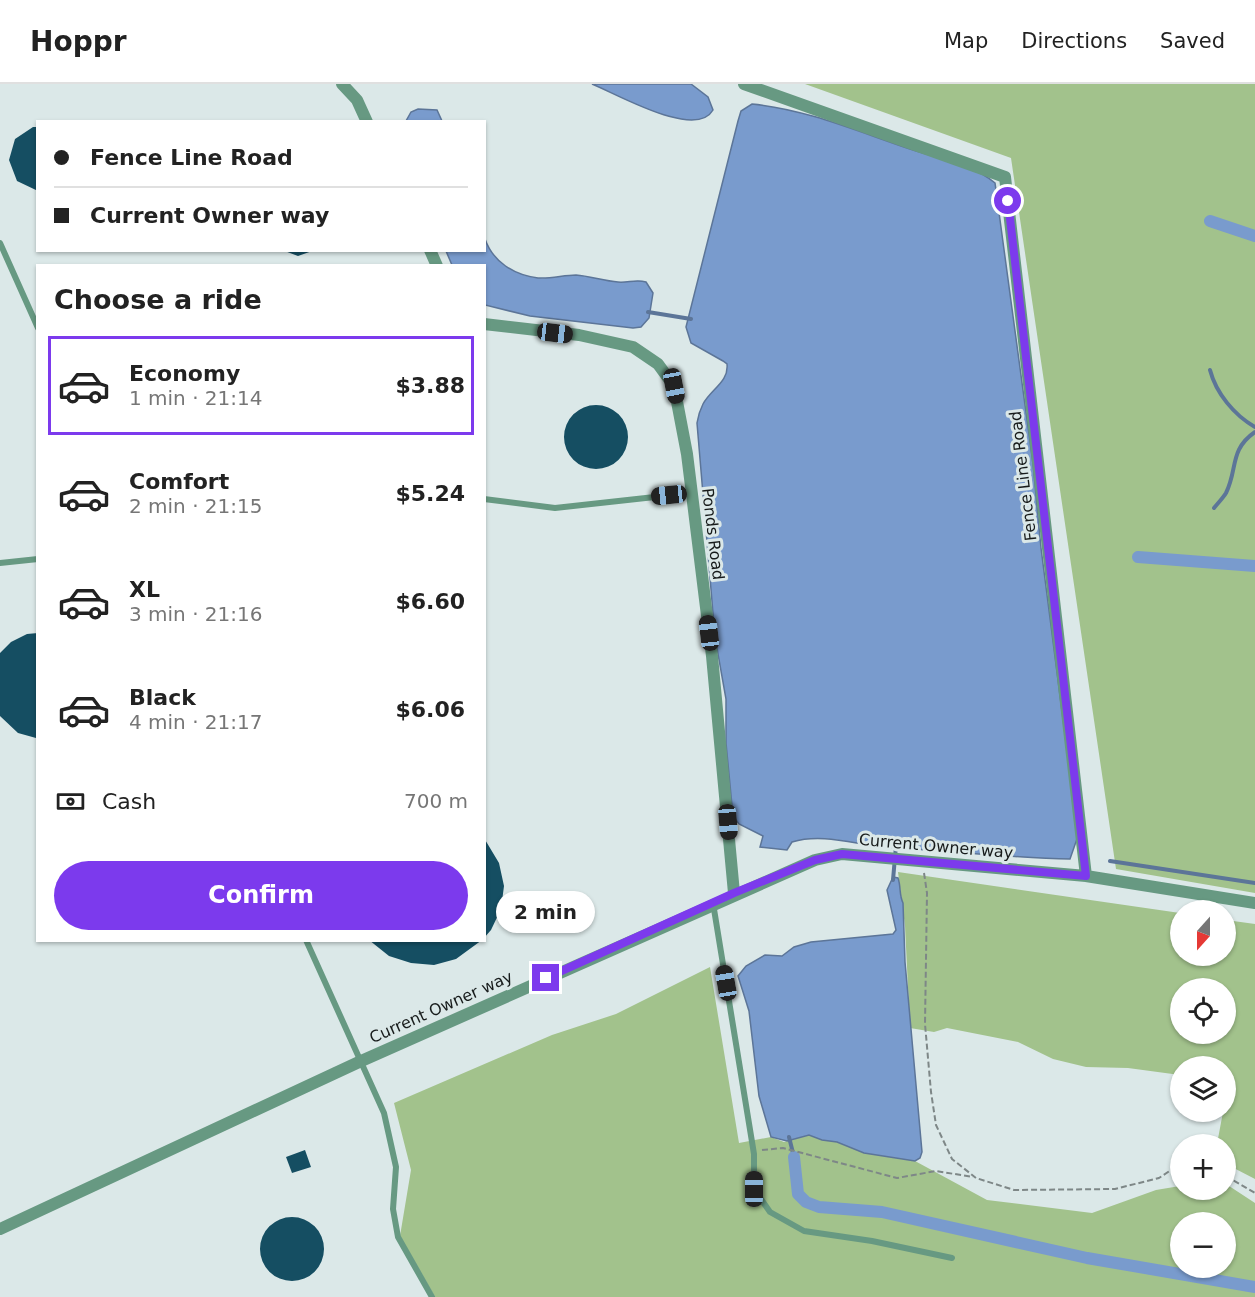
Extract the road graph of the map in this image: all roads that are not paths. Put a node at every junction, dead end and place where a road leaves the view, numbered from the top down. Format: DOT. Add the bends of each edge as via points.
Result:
graph roads {
  1 [pos="342,84"];
  2 [pos="744,84"];
  3 [pos="366,120"];
  4 [pos="0,243"];
  5 [pos="36,324"];
  6 [pos="486,324"];
  7 [pos="691,493"];
  8 [pos="486,499"];
  9 [pos="36,559"];
  10 [pos="0,563"];
  11 [pos="1086,876"];
  12 [pos="734,893"];
  13 [pos="713,903"];
  14 [pos="1255,903"];
  15 [pos="307,942"];
  16 [pos="359,1062"];
  17 [pos="0,1229"];
  18 [pos="952,1258"];
  19 [pos="432,1297"];
  1 -- 3 [label="street" via="357,100"];
  2 -- 11 [label="street, Fence Line Road" via="1005,177"];
  4 -- 5 [label="lane"];
  6 -- 7 [label="street, Ponds Road" via="579,335 633,347 658,364 674,386"];
  7 -- 8 [label="lane" via="555,508"];
  7 -- 12 [label="street, Ponds Road" via="712,656"];
  9 -- 10 [label="lane"];
  11 -- 12 [label="street, Current Owner way" via="842,854 815,860"];
  11 -- 14 [label="street"];
  12 -- 13 [label="street, Current Owner way"];
  13 -- 16 [label="street, Current Owner way"];
  13 -- 18 [label="lane" via="754,1154 754,1189 770,1212 804,1232 873,1241"];
  15 -- 16 [label="lane"];
  16 -- 17 [label="street, Current Owner way"];
  16 -- 19 [label="lane" via="384,1113 396,1167 393,1209 398,1237"];
}
